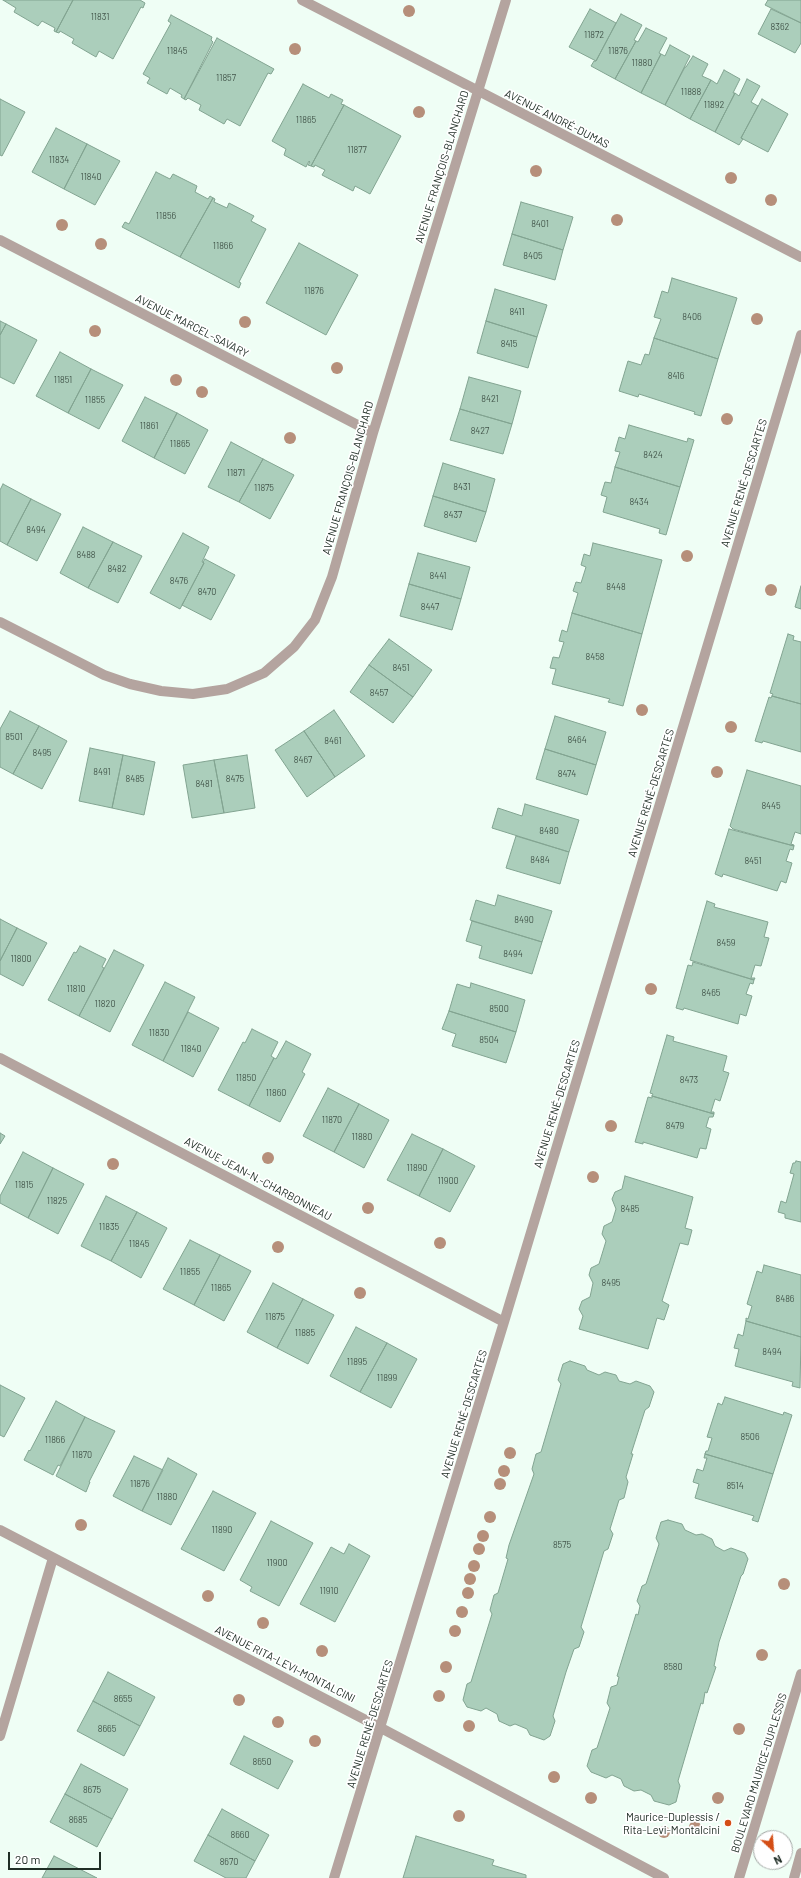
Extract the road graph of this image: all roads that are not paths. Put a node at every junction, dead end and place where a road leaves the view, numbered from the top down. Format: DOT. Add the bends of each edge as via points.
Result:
graph roads {
  1 [pos="302,0"];
  2 [pos="506,0"];
  3 [pos="478,92"];
  4 [pos="0,240"];
  5 [pos="801,257"];
  6 [pos="801,335"];
  7 [pos="373,433"];
  8 [pos="0,622"];
  9 [pos="0,1058"];
  10 [pos="504,1322"];
  11 [pos="0,1530"];
  12 [pos="54,1558"];
  13 [pos="801,1674"];
  14 [pos="381,1728"];
  15 [pos="0,1736"];
  16 [pos="801,1853"];
  17 [pos="334,1878"];
  18 [pos="664,1878"];
  19 [pos="739,1878"];
  20 [pos="794,1878"];
  1 -- 3 [label="street, AVENUE ANDRÉ-DUMAS"];
  2 -- 3 [label="street, AVENUE FRANÇOIS-BLANCHARD"];
  3 -- 5 [label="street, AVENUE ANDRÉ-DUMAS"];
  3 -- 7 [label="street, AVENUE FRANÇOIS-BLANCHARD"];
  4 -- 7 [label="street, AVENUE MARCEL-SAVARY"];
  6 -- 10 [label="street, AVENUE RENÉ-DESCARTES"];
  7 -- 8 [label="street, AVENUE FRANÇOIS-BLANCHARD" via="332,577 315,620 294,646 264,673 227,689 193,694 161,691 104,675"];
  9 -- 10 [label="street, AVENUE JEAN-N.-CHARBONNEAU"];
  10 -- 14 [label="street, AVENUE RENÉ-DESCARTES"];
  11 -- 12 [label="street, AVENUE RITA-LEVI-MONTALCINI"];
  12 -- 14 [label="street, AVENUE RITA-LEVI-MONTALCINI"];
  12 -- 15 [label="street"];
  13 -- 19 [label="street, BOULEVARD MAURICE-DUPLESSIS"];
  14 -- 17 [label="street, AVENUE RENÉ-DESCARTES"];
  14 -- 18 [label="street, AVENUE RITA-LEVI-MONTALCINI"];
  16 -- 20 [label="street"];
}
